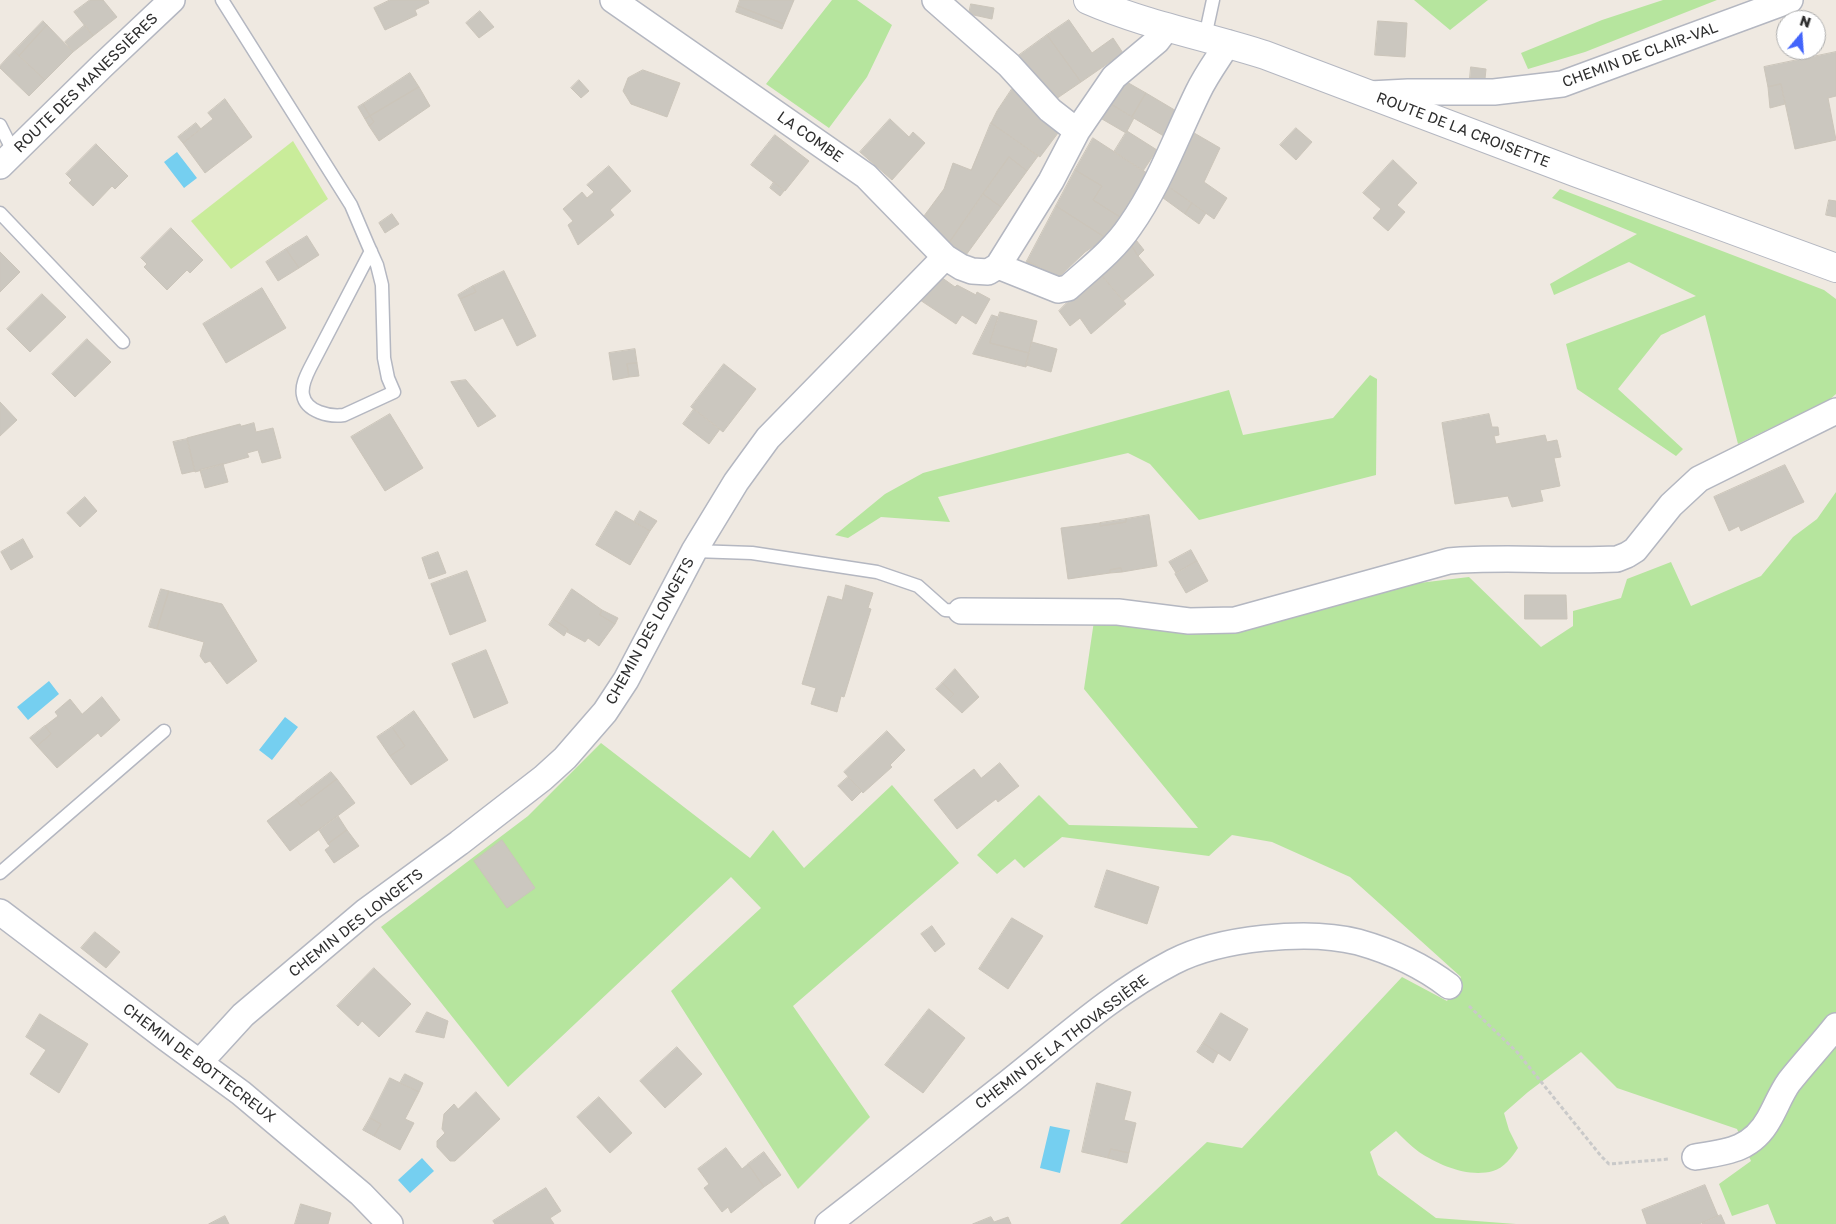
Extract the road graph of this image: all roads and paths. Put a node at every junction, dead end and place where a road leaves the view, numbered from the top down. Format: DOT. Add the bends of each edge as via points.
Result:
graph roads {
  1 [pos="172,0"];
  2 [pos="222,0"];
  3 [pos="613,0"];
  4 [pos="935,0"];
  5 [pos="1088,0"];
  6 [pos="1213,0"];
  7 [pos="1790,0"];
  8 [pos="1167,28"];
  9 [pos="1217,40"];
  10 [pos="1367,94"];
  11 [pos="0,125"];
  12 [pos="1077,131"];
  13 [pos="7,160"];
  14 [pos="0,213"];
  15 [pos="371,251"];
  16 [pos="945,257"];
  17 [pos="998,266"];
  18 [pos="1836,268"];
  19 [pos="123,342"];
  20 [pos="1836,411"];
  21 [pos="694,550"];
  22 [pos="961,611"];
  23 [pos="164,731"];
  24 [pos="0,873"];
  25 [pos="0,912"];
  26 [pos="1449,986"];
  27 [pos="1836,1026"];
  28 [pos="200,1062"];
  29 [pos="1695,1157"];
  30 [pos="390,1224"];
  31 [pos="828,1224"];
  1 -- 13 [label="street, ROUTE DES MANESSIÈRES"];
  2 -- 15 [label="lane" via="351,205"];
  3 -- 16 [label="street, LA COMBE" via="866,176"];
  4 -- 12 [label="street" via="1010,65 1050,110"];
  5 -- 8 [label="street, ROUTE DE LA CROISETTE"];
  6 -- 9 [label="lane"];
  7 -- 10 [label="street, CHEMIN DE CLAIR-VAL" via="1562,84 1494,92"];
  8 -- 9 [label="street, ROUTE DE LA CROISETTE"];
  8 -- 12 [label="street" via="1157,41 1114,77"];
  9 -- 10 [label="street, ROUTE DE LA CROISETTE"];
  9 -- 17 [label="street" via="1199,90 1165,163 1130,226 1114,245 1068,288 1058,290"];
  10 -- 18 [label="street, ROUTE DE LA CROISETTE"];
  11 -- 13 [label="lane"];
  12 -- 17 [label="street" via="1051,181"];
  14 -- 19 [label="lane"];
  15 -- 15 [label="lane" via="304,382 304,399 322,413 344,415 394,392 384,358 382,285"];
  16 -- 17 [label="street, LA COMBE" via="972,271 988,272"];
  16 -- 21 [label="street, CHEMIN DES LONGETS" via="768,438"];
  20 -- 22 [label="street" via="1699,478 1671,505 1635,550 1617,559 1476,558 1449,562 1235,620 1189,621 1118,612"];
  21 -- 22 [label="lane" via="752,553 877,572 918,586 945,610"];
  21 -- 28 [label="street, CHEMIN DES LONGETS" via="656,607 626,680 605,712 565,758 366,911 242,1015"];
  23 -- 24 [label="lane"];
  25 -- 28 [label="street, CHEMIN DE BOTTECREUX"];
  26 -- 29 [label="path" via="1517,1052 1609,1164"];
  26 -- 31 [label="street, CHEMIN DE LA THOVASSIÈRE" via="1412,963 1358,942 1335,938 1290,937 1234,943 1175,961 1113,1000"];
  27 -- 29 [label="street" via="1788,1083 1758,1135 1743,1146"];
  28 -- 30 [label="street, CHEMIN DE BOTTECREUX" via="279,1124 361,1194"];
}
